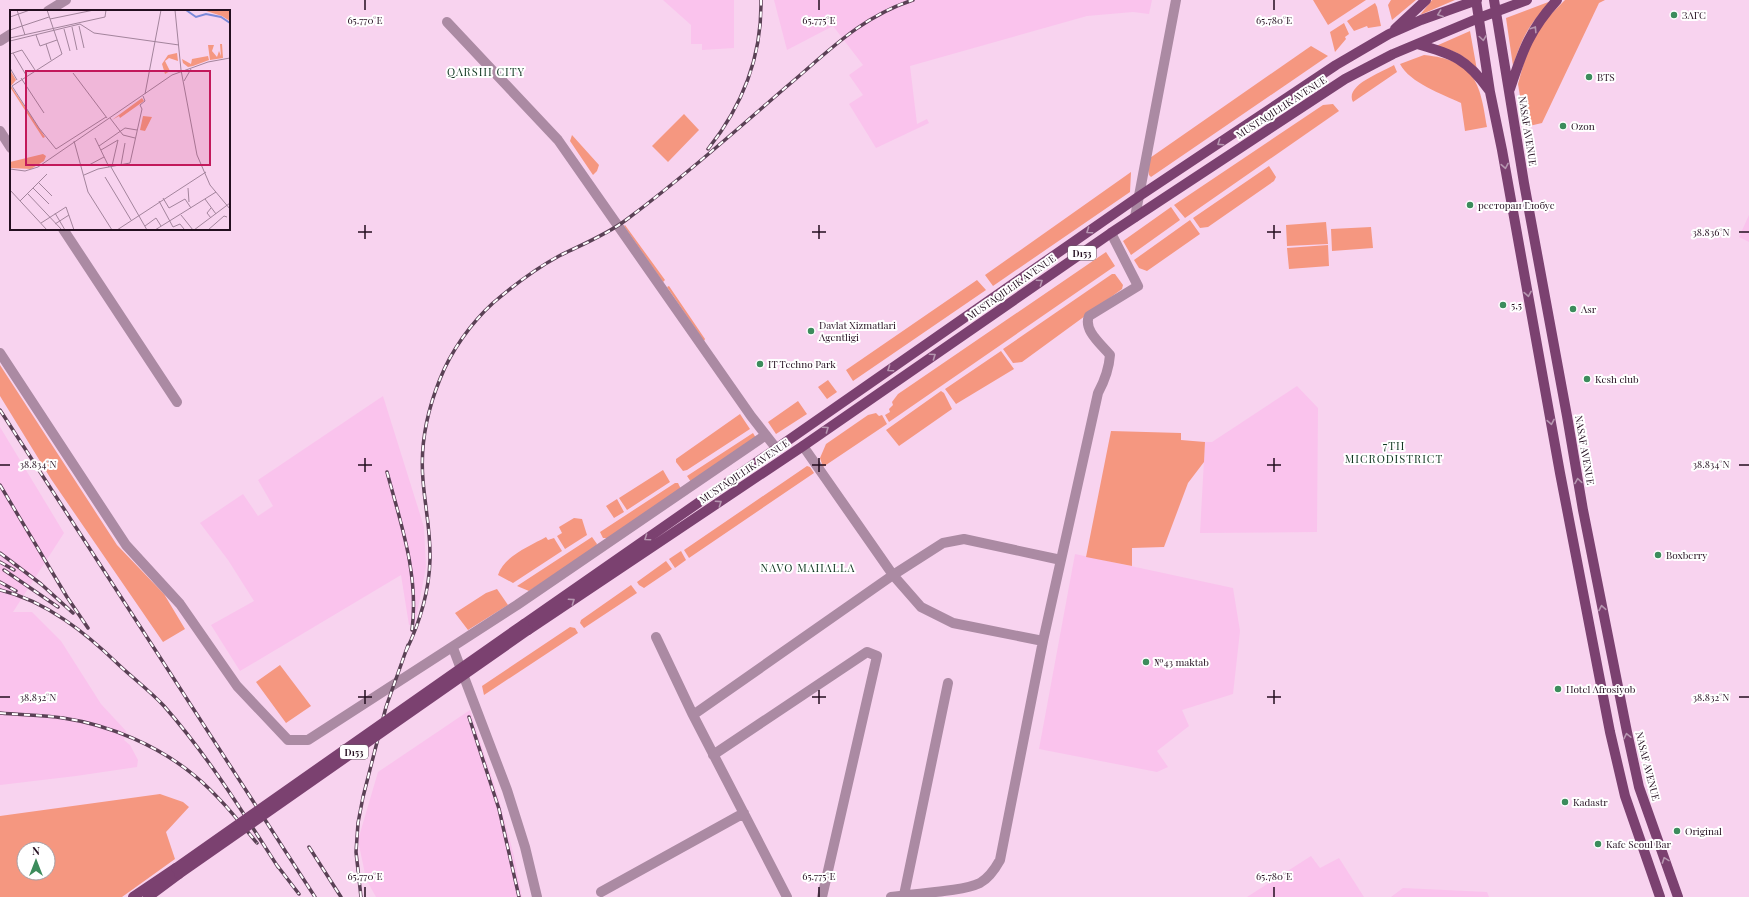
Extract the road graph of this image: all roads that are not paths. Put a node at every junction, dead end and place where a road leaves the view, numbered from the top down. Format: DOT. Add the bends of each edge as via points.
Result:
graph roads {
  1 [pos="66,0"];
  2 [pos="1176,0"];
  3 [pos="1426,0"];
  4 [pos="1476,0"];
  5 [pos="1494,0"];
  6 [pos="1527,0"];
  7 [pos="1557,0"];
  8 [pos="50,10"];
  9 [pos="1496,12"];
  10 [pos="1479,18"];
  11 [pos="448,22"];
  12 [pos="1389,34"];
  13 [pos="1417,44"];
  14 [pos="1510,91"];
  15 [pos="1490,92"];
  16 [pos="0,131"];
  17 [pos="1519,144"];
  18 [pos="10,146"];
  19 [pos="1502,150"];
  20 [pos="1138,197"];
  21 [pos="1135,217"];
  22 [pos="1104,221"];
  23 [pos="64,230"];
  24 [pos="1111,233"];
  25 [pos="0,353"];
  26 [pos="177,402"];
  27 [pos="766,435"];
  28 [pos="803,446"];
  29 [pos="776,448"];
  30 [pos="691,508"];
  31 [pos="698,517"];
  32 [pos="1061,560"];
  33 [pos="893,575"];
  34 [pos="526,627"];
  35 [pos="656,637"];
  36 [pos="1043,641"];
  37 [pos="452,648"];
  38 [pos="948,683"];
  39 [pos="693,715"];
  40 [pos="713,755"];
  41 [pos="744,813"];
  42 [pos="178,871"];
  43 [pos="601,892"];
  44 [pos="904,895"];
  45 [pos="133,897"];
  46 [pos="148,897"];
  47 [pos="537,897"];
  48 [pos="787,897"];
  49 [pos="822,897"];
  50 [pos="891,897"];
  51 [pos="1660,897"];
  52 [pos="1678,897"];
  1 -- 8 [label="street"];
  2 -- 20 [label="street"];
  3 -- 12 [label="main road"];
  4 -- 10 [label="main road"];
  4 -- 12 [label="main road, MUSTAQILLIK AVENUE / D153, one-way"];
  5 -- 9 [label="main road, NASAF AVENUE"];
  6 -- 9 [label="main road, MUSTAQILLIK AVENUE"];
  14 -- 7 [label="main road, one-way" via="1530,36"];
  9 -- 10 [label="main road, MUSTAQILLIK AVENUE / D153"];
  9 -- 14 [label="main road, NASAF AVENUE"];
  10 -- 13 [label="main road, MUSTAQILLIK AVENUE / D153"];
  10 -- 15 [label="main road, one-way"];
  11 -- 27 [label="street" via="558,140"];
  12 -- 20 [label="main road, MUSTAQILLIK AVENUE / D153, one-way" via="1336,65"];
  13 -- 15 [label="main road" via="1456,57 1476,72"];
  13 -- 21 [label="main road, MUSTAQILLIK AVENUE / D153" via="1345,79"];
  14 -- 17 [label="main road, NASAF AVENUE"];
  15 -- 19 [label="main road"];
  16 -- 18 [label="street"];
  17 -- 19 [label="main road"];
  52 -- 17 [label="main road, NASAF AVENUE, one-way" via="1638,787 1626,732 1583,510"];
  19 -- 51 [label="main road, one-way" via="1558,465 1610,732 1625,796"];
  20 -- 21 [label="street"];
  20 -- 22 [label="main road, MUSTAQILLIK AVENUE / D153"];
  21 -- 24 [label="main road, MUSTAQILLIK AVENUE / D153"];
  22 -- 24 [label="main road"];
  22 -- 29 [label="main road, MUSTAQILLIK AVENUE / D153, one-way"];
  23 -- 26 [label="street"];
  28 -- 24 [label="main road, MUSTAQILLIK AVENUE / D153, one-way"];
  24 -- 32 [label="street" via="1138,286 1089,316 1087,321 1087,327 1110,355 1109,365 1107,376 1098,393"];
  25 -- 37 [label="street" via="126,545 180,604 237,686 288,740 308,740"];
  27 -- 29 [label="street"];
  27 -- 37 [label="street"];
  31 -- 28 [label="main road, MUSTAQILLIK AVENUE / D153, one-way"];
  28 -- 33 [label="street"];
  29 -- 30 [label="main road, MUSTAQILLIK AVENUE / D153"];
  30 -- 31 [label="main road"];
  30 -- 34 [label="main road, MUSTAQILLIK AVENUE / D153, one-way"];
  34 -- 31 [label="main road, MUSTAQILLIK AVENUE / D153, one-way"];
  32 -- 33 [label="street" via="964,539 943,543"];
  32 -- 36 [label="street"];
  33 -- 36 [label="street" via="921,607 937,616 953,623"];
  33 -- 39 [label="street"];
  34 -- 42 [label="main road, D153, bridge"];
  35 -- 39 [label="street"];
  36 -- 44 [label="street" via="1000,860 993,872 979,883"];
  37 -- 47 [label="street" via="507,790"];
  38 -- 44 [label="street"];
  39 -- 40 [label="street"];
  40 -- 41 [label="street"];
  40 -- 49 [label="street" via="867,652 878,656"];
  41 -- 43 [label="street"];
  41 -- 48 [label="street"];
  42 -- 45 [label="main road, D153"];
  42 -- 46 [label="main road, D153"];
  44 -- 50 [label="street"];
}
